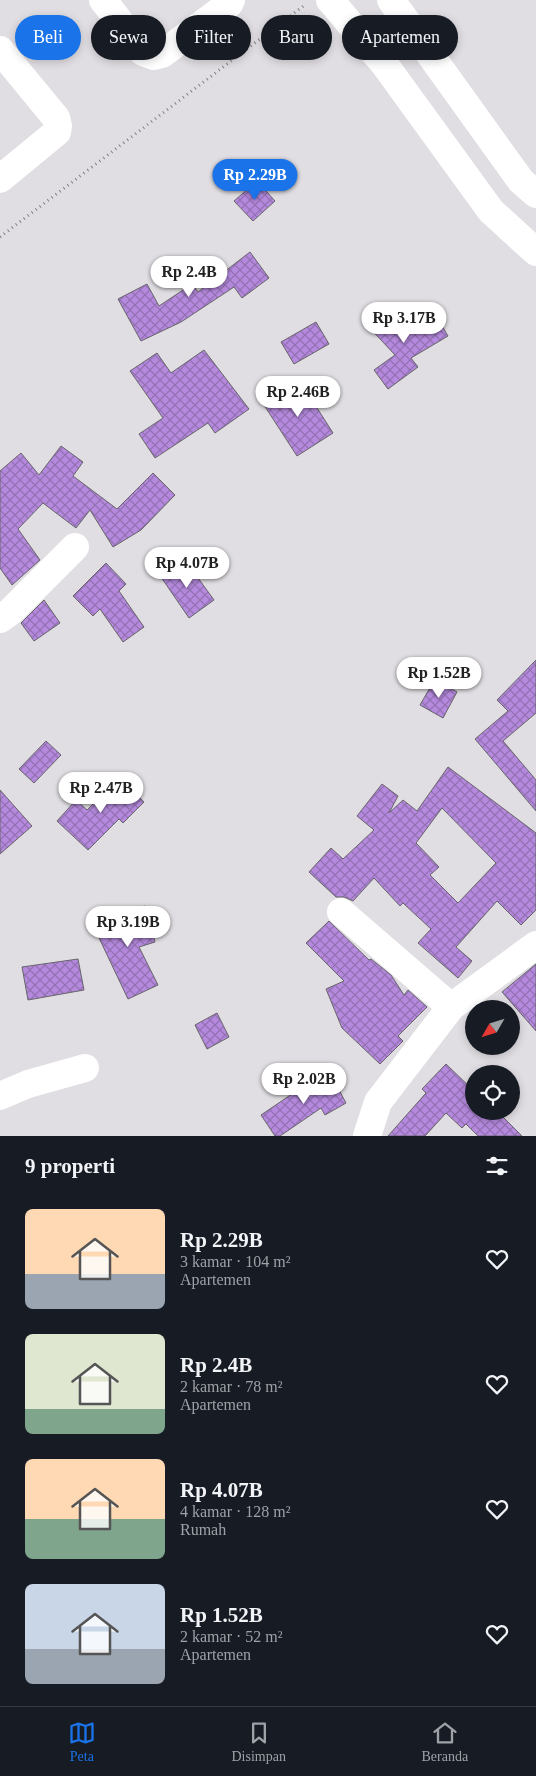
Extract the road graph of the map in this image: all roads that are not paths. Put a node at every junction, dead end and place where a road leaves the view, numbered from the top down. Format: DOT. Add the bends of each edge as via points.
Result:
graph roads {
  1 [pos="103,0"];
  2 [pos="231,0"];
  3 [pos="330,0"];
  4 [pos="392,0"];
  5 [pos="0,50"];
  6 [pos="0,179"];
  7 [pos="536,194"];
  8 [pos="536,252"];
  9 [pos="75,547"];
  10 [pos="0,619"];
  11 [pos="342,912"];
  12 [pos="536,946"];
  13 [pos="451,1007"];
  14 [pos="85,1068"];
  15 [pos="0,1096"];
  16 [pos="367,1136"];
  1 -- 2 [label="street" via="143,52 154,56 162,54"];
  3 -- 8 [label="street" via="385,64 491,210"];
  4 -- 7 [label="street" via="520,181"];
  5 -- 6 [label="street" via="56,118 58,126 56,132"];
  9 -- 10 [label="street"];
  11 -- 13 [label="street"];
  12 -- 13 [label="street"];
  13 -- 16 [label="street" via="378,1102"];
  14 -- 15 [label="street" via="28,1084"];
}
